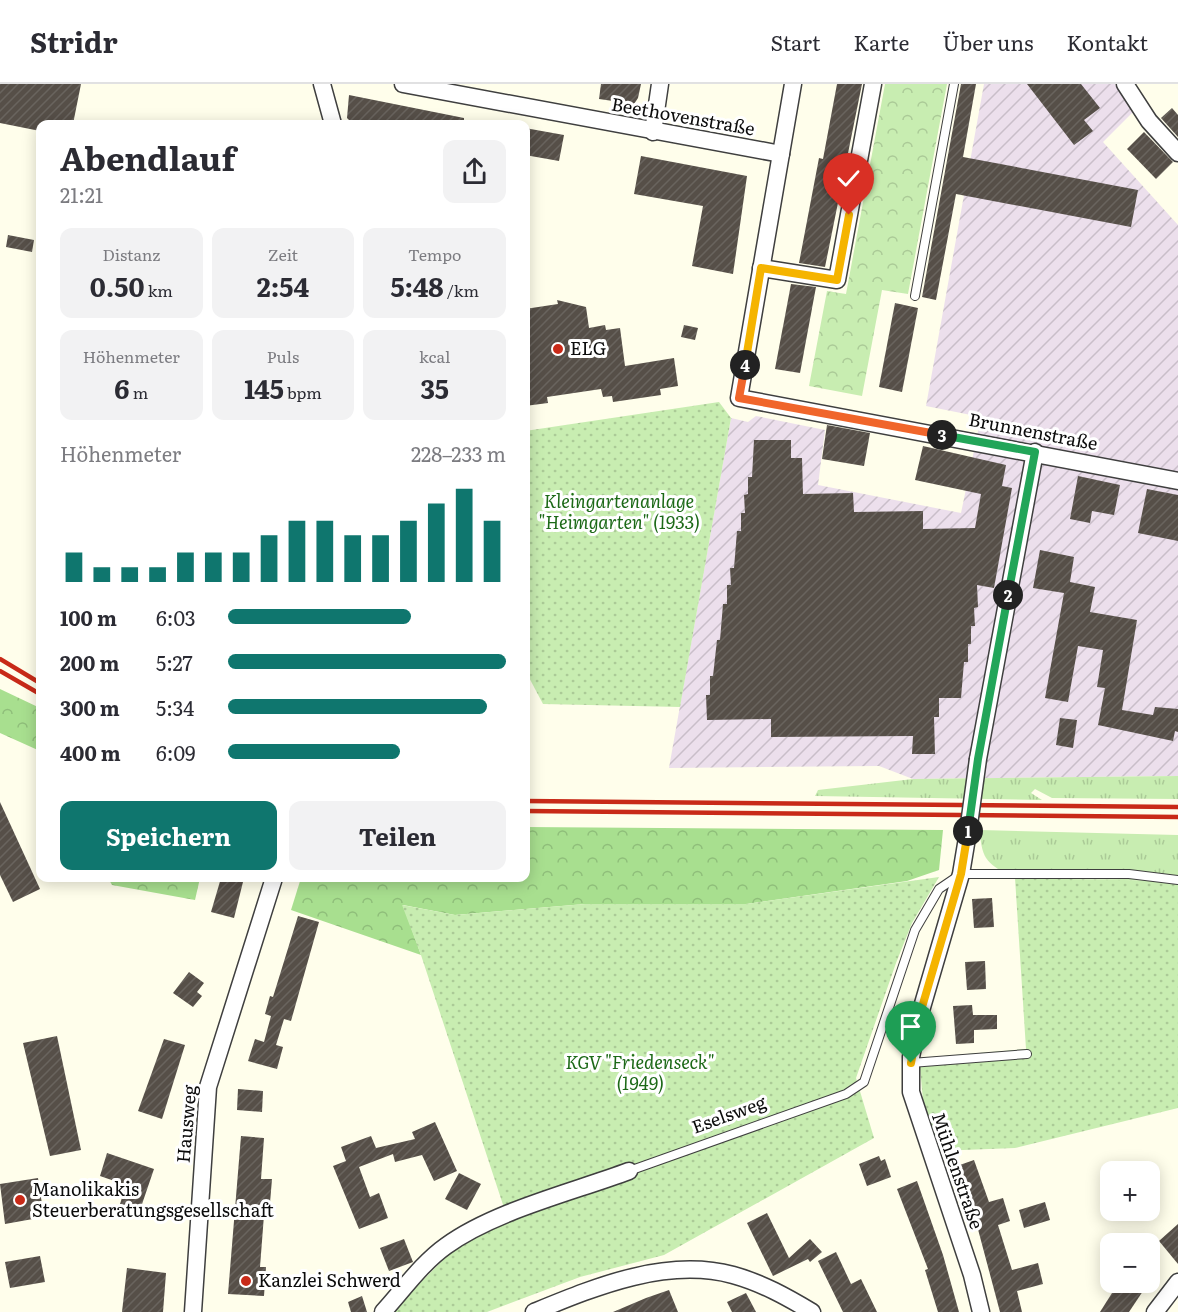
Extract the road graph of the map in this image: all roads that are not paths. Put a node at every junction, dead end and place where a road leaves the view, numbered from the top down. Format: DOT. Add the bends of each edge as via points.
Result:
graph roads {
  1 [pos="322,84"];
  2 [pos="402,84"];
  3 [pos="660,84"];
  4 [pos="793,84"];
  5 [pos="873,84"];
  6 [pos="954,84"];
  7 [pos="1125,84"];
  8 [pos="332,120"];
  9 [pos="652,132"];
  10 [pos="1178,153"];
  11 [pos="781,154"];
  12 [pos="761,268"];
  13 [pos="915,296"];
  14 [pos="1035,452"];
  15 [pos="1178,480"];
  16 [pos="961,874"];
  17 [pos="1178,880"];
  18 [pos="273,882"];
  19 [pos="1027,1054"];
  20 [pos="911,1063"];
  21 [pos="629,1171"];
  22 [pos="1178,1282"];
  23 [pos="193,1312"];
  24 [pos="383,1312"];
  25 [pos="534,1312"];
  26 [pos="812,1312"];
  27 [pos="981,1312"];
  28 [pos="1155,1312"];
  1 -- 8 [label="street"];
  2 -- 9 [label="street, Beethovenstraße"];
  3 -- 9 [label="street"];
  4 -- 11 [label="street"];
  5 -- 12 [label="street" via="837,280"];
  6 -- 13 [label="lane"];
  7 -- 10 [label="street" via="1149,121"];
  9 -- 11 [label="street, Beethovenstraße"];
  11 -- 12 [label="street"];
  12 -- 14 [label="street, Brunnenstraße" via="739,398"];
  14 -- 15 [label="street, Brunnenstraße"];
  14 -- 16 [label="street, Mühlenstraße, bridge" via="978,759"];
  16 -- 17 [label="lane" via="1129,874"];
  16 -- 20 [label="street, Mühlenstraße" via="920,1014"];
  16 -- 21 [label="lane, Eselsweg" via="939,889 915,930 864,1082 846,1094"];
  18 -- 23 [label="street, Hausweg" via="208,1087"];
  19 -- 20 [label="lane"];
  20 -- 27 [label="street, Mühlenstraße" via="911,1092"];
  21 -- 24 [label="street, Eselsweg" via="464,1234 430,1261"];
  22 -- 28 [label="street"];
  25 -- 26 [label="street" via="590,1288 657,1272 696,1269 733,1275 775,1290"];
}
